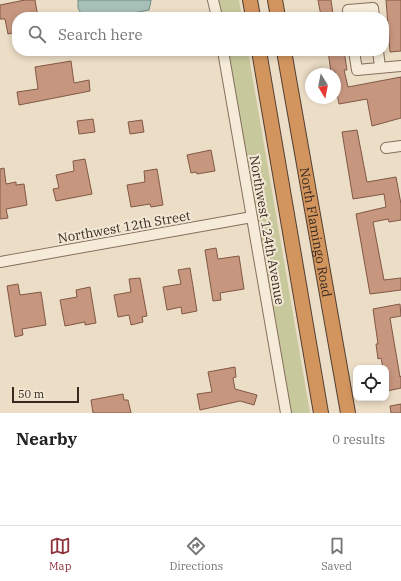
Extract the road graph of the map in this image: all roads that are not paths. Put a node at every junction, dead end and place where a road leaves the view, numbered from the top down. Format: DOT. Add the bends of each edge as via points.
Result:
graph roads {
  1 [pos="213,0"];
  2 [pos="250,0"];
  3 [pos="275,0"];
  4 [pos="216,12"];
  5 [pos="252,12"];
  6 [pos="277,12"];
  7 [pos="348,12"];
  8 [pos="373,12"];
  9 [pos="224,56"];
  10 [pos="260,56"];
  11 [pos="285,56"];
  12 [pos="355,56"];
  13 [pos="379,56"];
  14 [pos="401,66"];
  15 [pos="380,67"];
  16 [pos="401,146"];
  17 [pos="386,148"];
  18 [pos="252,217"];
  19 [pos="0,262"];
  20 [pos="286,413"];
  21 [pos="321,413"];
  22 [pos="348,413"];
  1 -- 4 [label="street"];
  2 -- 5 [label="highway"];
  3 -- 6 [label="highway"];
  7 -- 8 [label="street" via="348,10 373,8"];
  9 -- 18 [label="street, Northwest 124th Avenue"];
  10 -- 21 [label="highway, North Flamingo Road"];
  11 -- 22 [label="highway, North Flamingo Road"];
  12 -- 15 [label="street" via="356,70"];
  13 -- 15 [label="street"];
  14 -- 15 [label="street"];
  16 -- 17 [label="street"];
  18 -- 19 [label="street, Northwest 12th Street"];
  18 -- 20 [label="street, Northwest 124th Avenue"];
}
